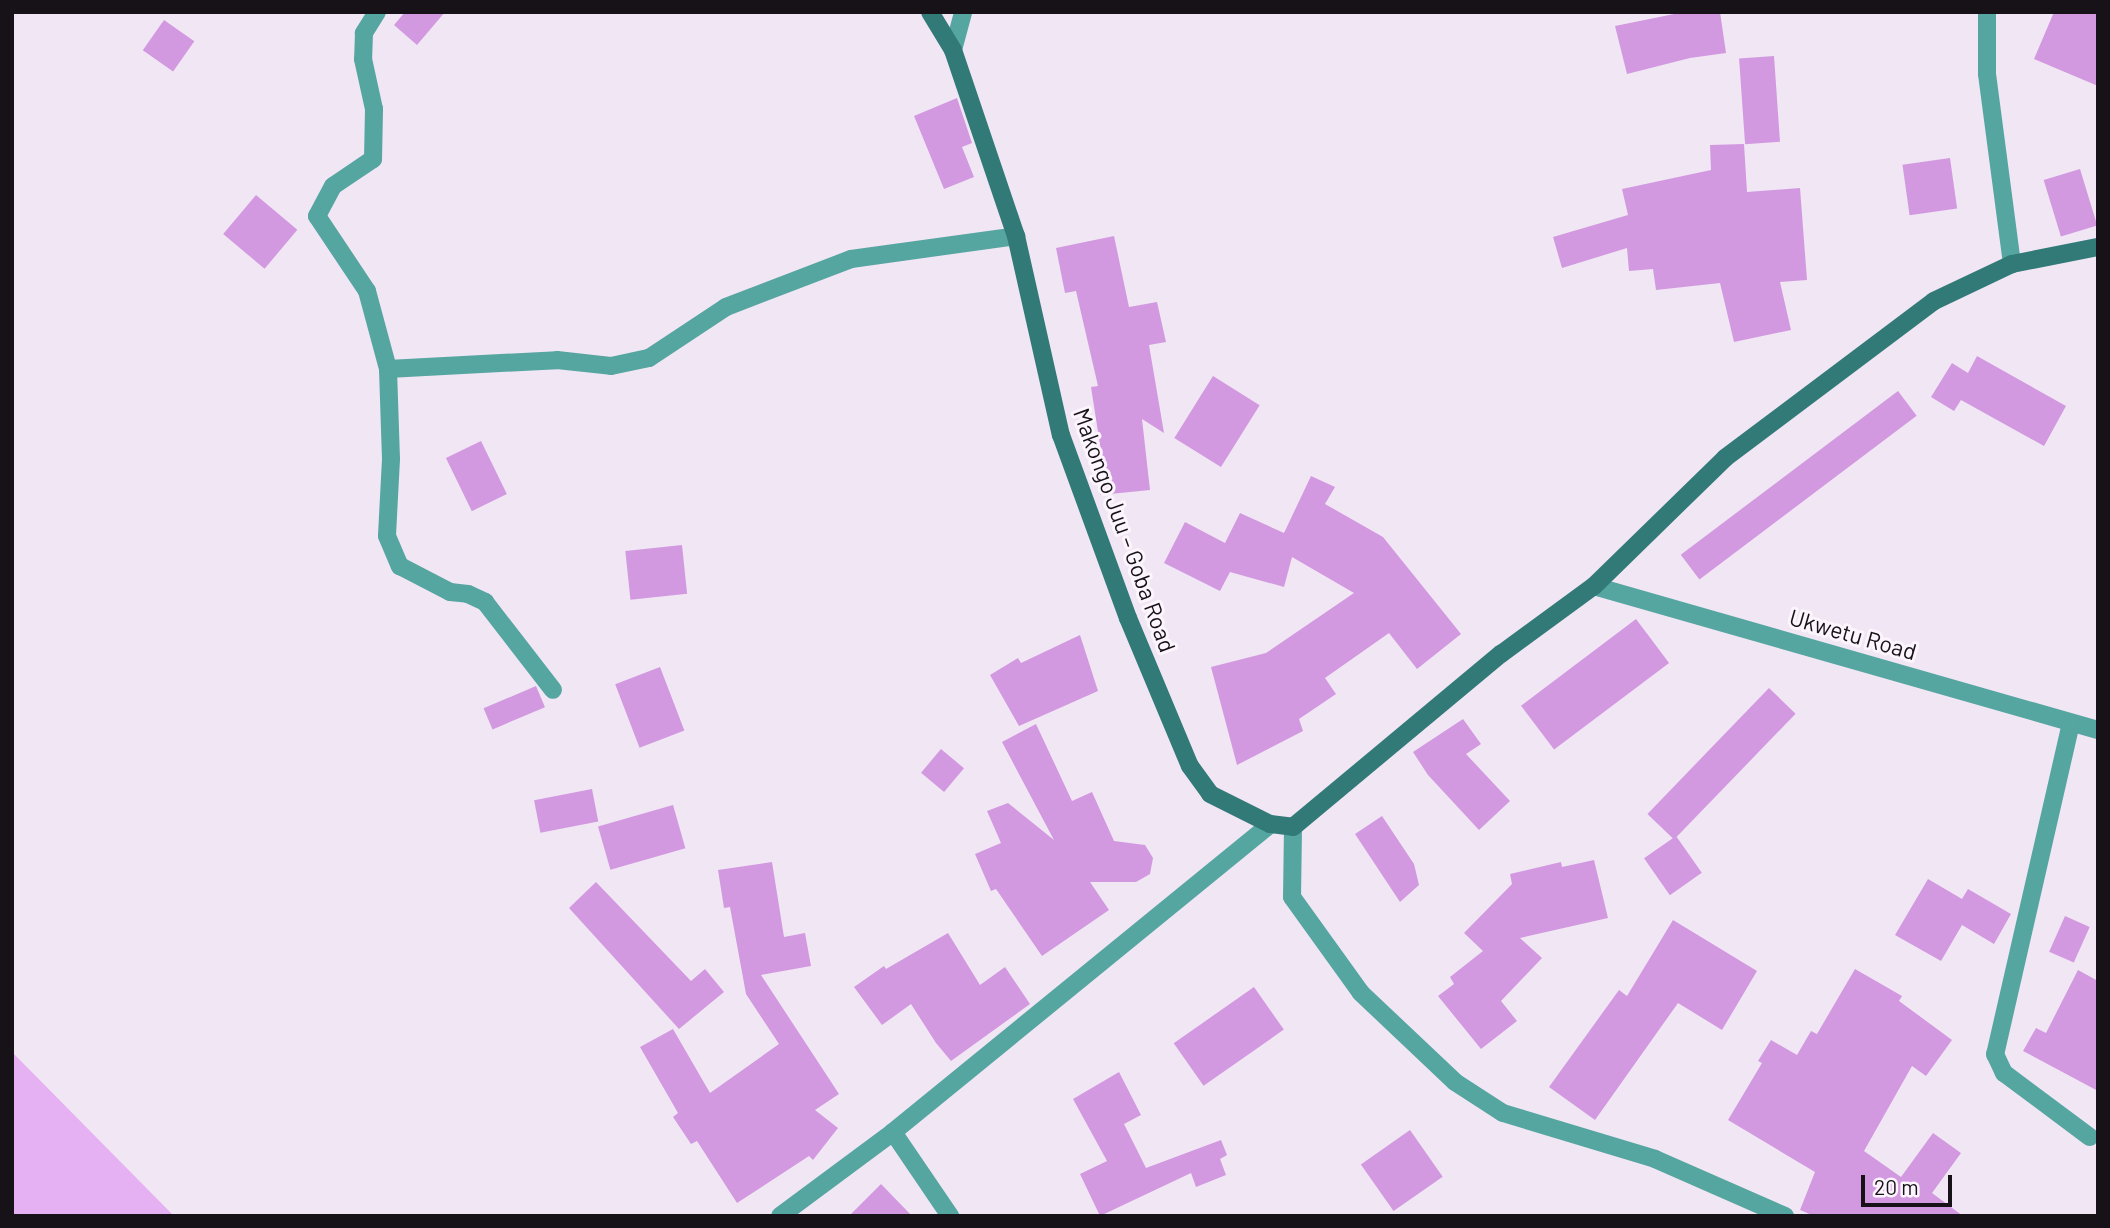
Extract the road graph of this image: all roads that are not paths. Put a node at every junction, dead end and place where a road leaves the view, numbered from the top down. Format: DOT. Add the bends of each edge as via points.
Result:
graph roads {
  1 [pos="377,12"];
  2 [pos="930,12"];
  3 [pos="963,12"];
  4 [pos="1987,12"];
  5 [pos="954,50"];
  6 [pos="1016,236"];
  7 [pos="2098,247"];
  8 [pos="2012,264"];
  9 [pos="388,369"];
  10 [pos="1594,586"];
  11 [pos="553,690"];
  12 [pos="2071,723"];
  13 [pos="2098,730"];
  14 [pos="1270,824"];
  15 [pos="1293,827"];
  16 [pos="893,1132"];
  17 [pos="2090,1137"];
  18 [pos="780,1216"];
  19 [pos="950,1216"];
  20 [pos="1785,1216"];
  1 -- 9 [label="street" via="364,33 363,59 374,108 373,159 333,186 317,216 367,291"];
  2 -- 5 [label="street, Makongo Juu – Goba Road"];
  3 -- 5 [label="street"];
  4 -- 8 [label="street" via="1987,74"];
  5 -- 6 [label="street, Makongo Juu – Goba Road"];
  6 -- 9 [label="street" via="851,259 726,307 649,358 611,366 557,360"];
  6 -- 14 [label="street, Makongo Juu – Goba Road" via="1060,435 1128,618 1190,766 1210,794"];
  7 -- 8 [label="street"];
  8 -- 10 [label="street" via="1934,301 1725,458"];
  9 -- 11 [label="street" via="391,459 387,536 400,566 450,592 485,602"];
  10 -- 12 [label="street, Ukwetu Road"];
  10 -- 15 [label="street" via="1501,654"];
  12 -- 13 [label="street, Ukwetu Road"];
  12 -- 17 [label="street" via="1995,1054 2004,1073"];
  14 -- 15 [label="street, Makongo Juu – Goba Road"];
  14 -- 16 [label="street"];
  15 -- 20 [label="street" via="1292,897 1361,993 1455,1082 1503,1112 1655,1159"];
  16 -- 18 [label="street"];
  16 -- 19 [label="street"];
}
